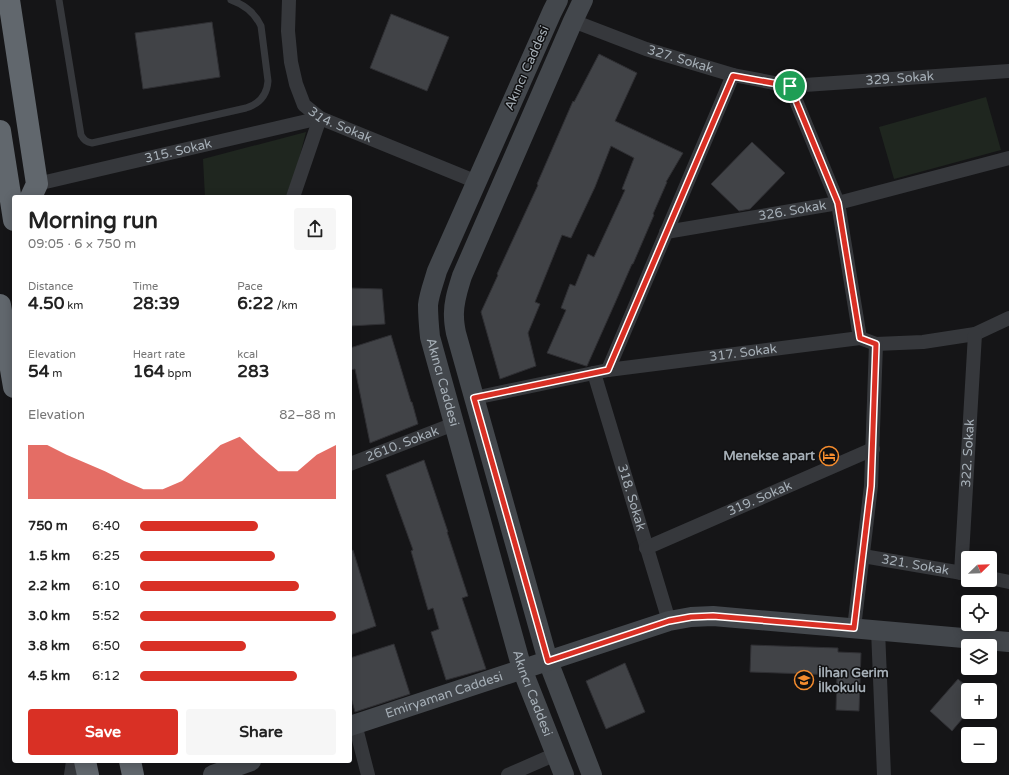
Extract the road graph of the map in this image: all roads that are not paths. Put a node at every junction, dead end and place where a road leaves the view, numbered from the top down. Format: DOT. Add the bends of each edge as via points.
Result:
graph roads {
  1 [pos="10,0"];
  2 [pos="59,0"];
  3 [pos="231,0"];
  4 [pos="289,0"];
  5 [pos="583,0"];
  6 [pos="555,6"];
  7 [pos="573,21"];
  8 [pos="1009,71"];
  9 [pos="733,76"];
  10 [pos="790,86"];
  11 [pos="320,118"];
  12 [pos="0,131"];
  13 [pos="1009,158"];
  14 [pos="477,182"];
  15 [pos="34,190"];
  16 [pos="294,195"];
  17 [pos="838,203"];
  18 [pos="12,207"];
  19 [pos="666,232"];
  20 [pos="0,305"];
  21 [pos="1009,318"];
  22 [pos="975,334"];
  23 [pos="860,338"];
  24 [pos="876,344"];
  25 [pos="608,370"];
  26 [pos="594,373"];
  27 [pos="12,376"];
  28 [pos="474,398"];
  29 [pos="454,424"];
  30 [pos="873,449"];
  31 [pos="352,463"];
  32 [pos="646,548"];
  33 [pos="966,551"];
  34 [pos="863,556"];
  35 [pos="961,573"];
  36 [pos="997,579"];
  37 [pos="1009,582"];
  38 [pos="669,621"];
  39 [pos="854,628"];
  40 [pos="878,630"];
  41 [pos="1009,642"];
  42 [pos="548,661"];
  43 [pos="522,669"];
  44 [pos="353,725"];
  45 [pos="556,754"];
  46 [pos="73,763"];
  47 [pos="85,763"];
  48 [pos="130,763"];
  49 [pos="246,763"];
  50 [pos="71,775"];
  51 [pos="88,775"];
  52 [pos="133,775"];
  53 [pos="213,775"];
  54 [pos="368,775"];
  55 [pos="508,775"];
  56 [pos="564,775"];
  57 [pos="592,775"];
  58 [pos="884,775"];
  1 -- 15 [label="highway"];
  2 -- 3 [label="lane" via="81,135 92,143 246,108 262,98 268,81 260,26 247,8"];
  4 -- 11 [label="street, 314. Sokak" via="288,31 296,84 304,105"];
  5 -- 7 [label="street, Akıncı Caddesi"];
  6 -- 7 [label="street"];
  6 -- 14 [label="street, Akıncı Caddesi"];
  7 -- 9 [label="street, 327. Sokak" via="646,49"];
  7 -- 28 [label="street, Akıncı Caddesi" via="466,268 454,303 456,333"];
  8 -- 10 [label="street, 329. Sokak"];
  9 -- 10 [label="street, 327. Sokak"];
  9 -- 19 [label="street"];
  10 -- 17 [label="street"];
  11 -- 14 [label="street, 314. Sokak"];
  11 -- 15 [label="street, 315. Sokak"];
  11 -- 16 [label="street"];
  12 -- 18 [label="highway"];
  13 -- 17 [label="street, 326. Sokak"];
  14 -- 29 [label="street, Akıncı Caddesi" via="437,271 428,305 430,338"];
  17 -- 19 [label="street, 326. Sokak"];
  17 -- 23 [label="street"];
  19 -- 25 [label="street"];
  20 -- 27 [label="highway"];
  21 -- 22 [label="street, 317. Sokak"];
  22 -- 24 [label="street, 317. Sokak" via="923,342"];
  22 -- 33 [label="street, 322. Sokak"];
  23 -- 24 [label="street, 317. Sokak"];
  23 -- 25 [label="street, 317. Sokak"];
  24 -- 30 [label="street"];
  25 -- 26 [label="street, 317. Sokak"];
  26 -- 28 [label="street, 317. Sokak"];
  26 -- 32 [label="street, 318. Sokak"];
  28 -- 42 [label="street, Akıncı Caddesi"];
  29 -- 31 [label="street, 2610. Sokak"];
  29 -- 43 [label="street, Akıncı Caddesi"];
  30 -- 32 [label="street, 319. Sokak"];
  30 -- 34 [label="street"];
  32 -- 38 [label="street, 318. Sokak"];
  34 -- 35 [label="street, 321. Sokak"];
  34 -- 39 [label="street"];
  36 -- 37 [label="street"];
  38 -- 39 [label="street, Emiryaman Caddesi" via="713,616"];
  38 -- 42 [label="street, Emiryaman Caddesi"];
  39 -- 40 [label="street, Emiryaman Caddesi"];
  40 -- 41 [label="street, Emiryaman Caddesi"];
  40 -- 58 [label="street"];
  42 -- 43 [label="street, Emiryaman Caddesi"];
  42 -- 57 [label="street, Akıncı Caddesi"];
  43 -- 44 [label="street, Emiryaman Caddesi"];
  43 -- 45 [label="street, Akıncı Caddesi"];
  44 -- 54 [label="street"];
  45 -- 55 [label="street"];
  45 -- 56 [label="street, Akıncı Caddesi"];
  46 -- 50 [label="street"];
  47 -- 51 [label="highway"];
  48 -- 52 [label="highway"];
  49 -- 53 [label="street"];
}
